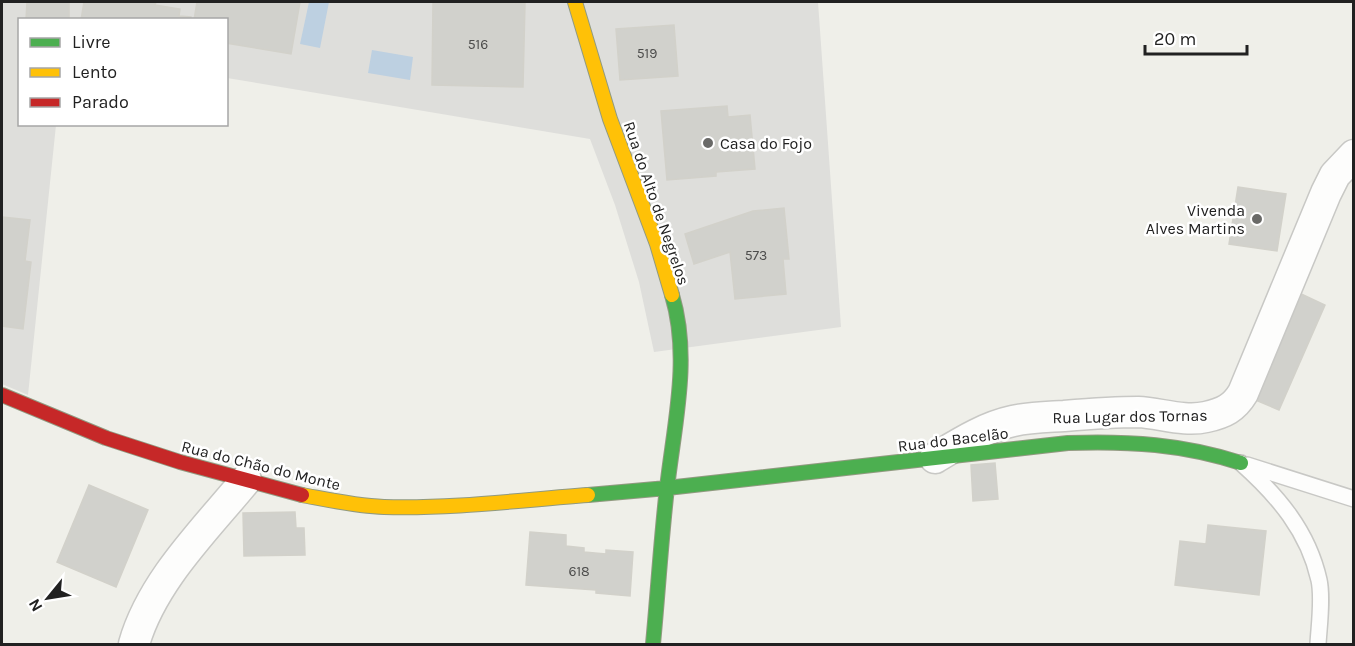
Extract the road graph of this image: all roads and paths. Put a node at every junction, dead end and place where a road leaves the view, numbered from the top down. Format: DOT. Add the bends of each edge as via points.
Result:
graph roads {
  1 [pos="575,2"];
  2 [pos="1353,155"];
  3 [pos="2,395"];
  4 [pos="934,458"];
  5 [pos="1241,463"];
  6 [pos="246,480"];
  7 [pos="667,488"];
  8 [pos="1353,499"];
  9 [pos="134,645"];
  10 [pos="653,645"];
  11 [pos="1318,645"];
  1 -- 7 [label="street, Rua do Alto de Negrelos" via="610,119 674,301 680,338 680,381"];
  2 -- 4 [label="street, Rua Lugar dos Tornas" via="1335,175 1326,193 1236,405 1204,418 1139,412 1015,420 970,437"];
  3 -- 6 [label="street, Rua do Chão do Monte" via="106,438"];
  4 -- 5 [label="street, Rua do Bacelão" via="1119,441 1167,443"];
  4 -- 7 [label="street, Rua do Bacelão"];
  5 -- 8 [label="lane"];
  5 -- 11 [label="lane" via="1271,489 1308,547 1319,582"];
  6 -- 7 [label="street, Rua do Chão do Monte" via="341,503 384,507 477,504"];
  6 -- 9 [label="street" via="166,580"];
  7 -- 10 [label="street, Rua do Alto de Negrelos"];
}
